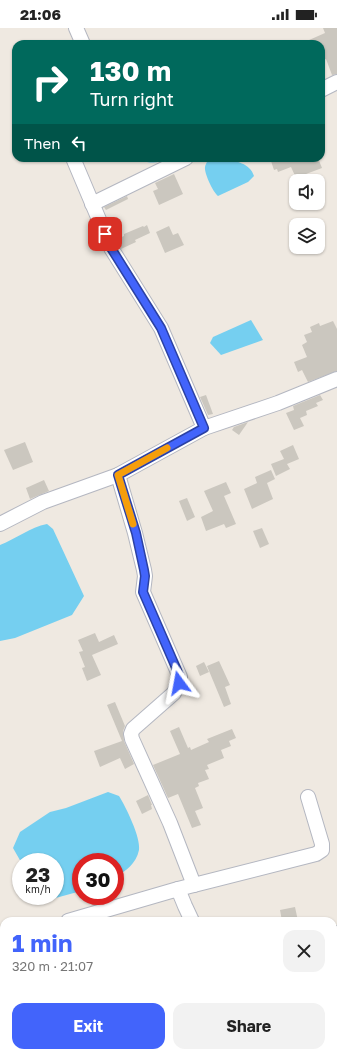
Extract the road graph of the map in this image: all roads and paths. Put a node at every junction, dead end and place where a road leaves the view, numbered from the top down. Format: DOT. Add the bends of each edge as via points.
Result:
graph roads {
  1 [pos="76,28"];
  2 [pos="80,40"];
  3 [pos="337,82"];
  4 [pos="325,88"];
  5 [pos="75,162"];
  6 [pos="178,162"];
  7 [pos="92,204"];
  8 [pos="337,379"];
  9 [pos="204,428"];
  10 [pos="118,475"];
  11 [pos="0,524"];
  12 [pos="308,797"];
  13 [pos="194,885"];
  14 [pos="178,889"];
  15 [pos="82,917"];
  16 [pos="190,917"];
  1 -- 2 [label="street"];
  3 -- 4 [label="street"];
  5 -- 7 [label="street"];
  6 -- 7 [label="street"];
  7 -- 9 [label="street" via="111,248 161,328"];
  8 -- 9 [label="street" via="278,403"];
  9 -- 10 [label="street"];
  10 -- 11 [label="street" via="43,502"];
  10 -- 13 [label="street" via="136,533 144,570 143,592 180,677 174,693 133,729 132,739 170,823"];
  12 -- 13 [label="street" via="322,850 316,854"];
  13 -- 14 [label="street"];
  14 -- 15 [label="street"];
  14 -- 16 [label="street"];
}
